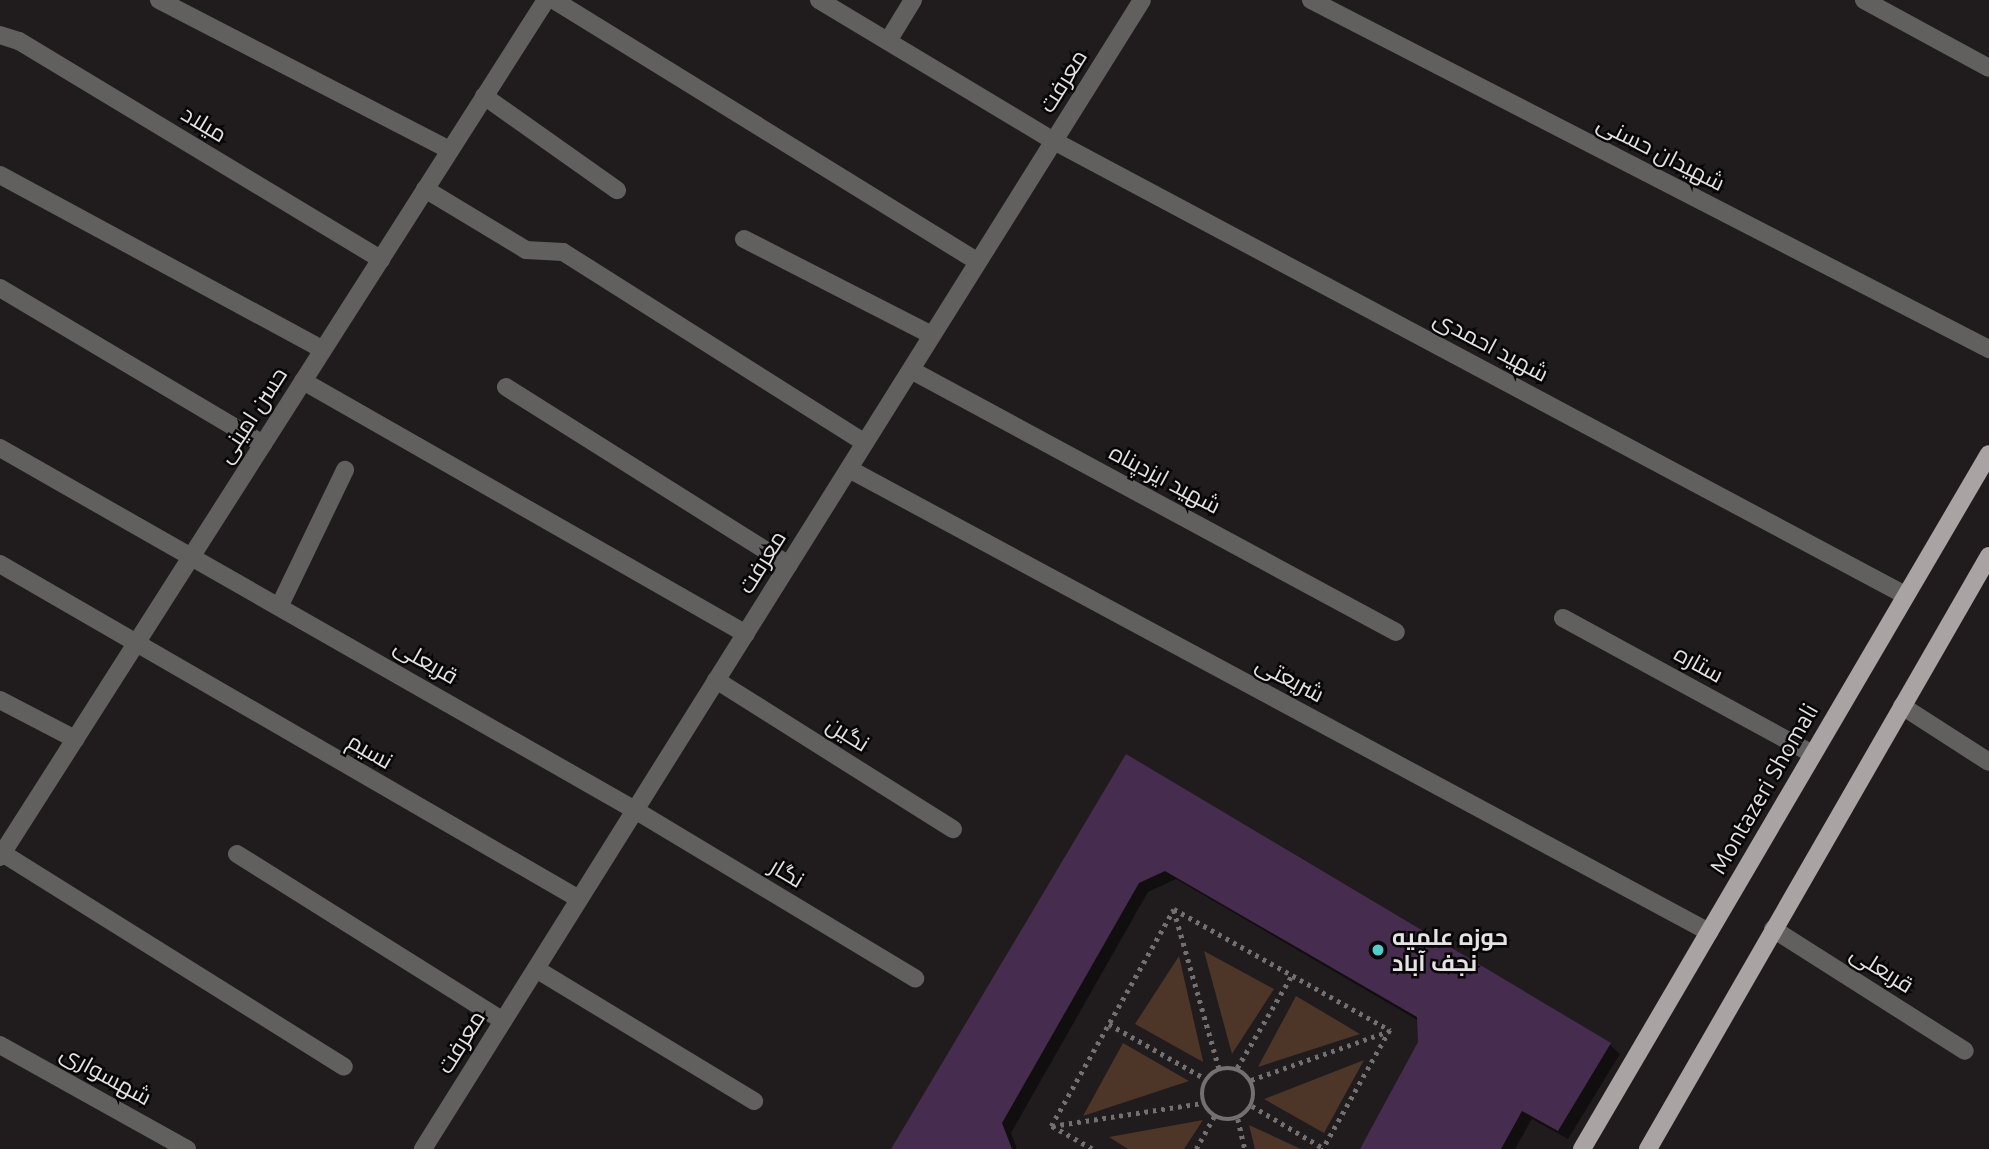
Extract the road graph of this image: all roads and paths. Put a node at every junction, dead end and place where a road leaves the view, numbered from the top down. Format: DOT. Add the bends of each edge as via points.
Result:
graph roads {
  1 [pos="159,0"];
  2 [pos="545,0"];
  3 [pos="554,0"];
  4 [pos="819,0"];
  5 [pos="913,0"];
  6 [pos="1142,0"];
  7 [pos="1311,0"];
  8 [pos="1865,0"];
  9 [pos="0,35"];
  10 [pos="888,41"];
  11 [pos="1989,68"];
  12 [pos="484,96"];
  13 [pos="1054,141"];
  14 [pos="450,150"];
  15 [pos="0,175"];
  16 [pos="425,189"];
  17 [pos="617,190"];
  18 [pos="744,239"];
  19 [pos="380,259"];
  20 [pos="978,262"];
  21 [pos="0,288"];
  22 [pos="932,335"];
  23 [pos="1989,349"];
  24 [pos="323,350"];
  25 [pos="911,370"];
  26 [pos="303,381"];
  27 [pos="506,387"];
  28 [pos="865,443"];
  29 [pos="262,444"];
  30 [pos="0,447"];
  31 [pos="1989,454"];
  32 [pos="849,469"];
  33 [pos="345,470"];
  34 [pos="192,555"];
  35 [pos="1989,556"];
  36 [pos="0,564"];
  37 [pos="789,565"];
  38 [pos="1905,595"];
  39 [pos="279,606"];
  40 [pos="1563,618"];
  41 [pos="1396,632"];
  42 [pos="746,634"];
  43 [pos="135,644"];
  44 [pos="716,680"];
  45 [pos="0,700"];
  46 [pos="1902,706"];
  47 [pos="75,739"];
  48 [pos="1812,754"];
  49 [pos="1989,762"];
  50 [pos="635,810"];
  51 [pos="953,829"];
  52 [pos="237,854"];
  53 [pos="1,855"];
  54 [pos="579,900"];
  55 [pos="1174,909"];
  56 [pos="1773,929"];
  57 [pos="1709,932"];
  58 [pos="536,968"];
  59 [pos="1293,975"];
  60 [pos="915,978"];
  61 [pos="503,1021"];
  62 [pos="1109,1024"];
  63 [pos="1390,1030"];
  64 [pos="0,1045"];
  65 [pos="1965,1051"];
  66 [pos="344,1067"];
  67 [pos="1219,1068"];
  68 [pos="1237,1069"];
  69 [pos="1206,1079"];
  70 [pos="1251,1080"];
  71 [pos="754,1101"];
  72 [pos="1203,1103"];
  73 [pos="1252,1106"];
  74 [pos="1214,1116"];
  75 [pos="1238,1119"];
  76 [pos="1051,1126"];
  77 [pos="187,1149"];
  78 [pos="423,1149"];
  79 [pos="1092,1149"];
  80 [pos="1196,1149"];
  81 [pos="1245,1149"];
  82 [pos="1323,1149"];
  83 [pos="1582,1149"];
  84 [pos="1648,1149"];
  1 -- 14 [label="street"];
  2 -- 12 [label="street, حسن امینی"];
  3 -- 20 [label="street"];
  4 -- 10 [label="street, شهید احمدی"];
  5 -- 10 [label="street"];
  6 -- 13 [label="street, معرفت"];
  7 -- 23 [label="street, شهیدان حسنی"];
  8 -- 11 [label="street"];
  9 -- 19 [label="street, میلاد" via="19,41"];
  10 -- 13 [label="street, شهید احمدی"];
  12 -- 14 [label="street, حسن امینی"];
  12 -- 17 [label="street"];
  13 -- 20 [label="street, معرفت"];
  13 -- 38 [label="street, شهید احمدی"];
  14 -- 16 [label="street, حسن امینی"];
  15 -- 24 [label="street"];
  16 -- 19 [label="street, حسن امینی"];
  16 -- 28 [label="street" via="526,250 563,252"];
  18 -- 22 [label="street"];
  19 -- 24 [label="street, حسن امینی"];
  20 -- 22 [label="street, معرفت"];
  21 -- 29 [label="street"];
  22 -- 25 [label="street, معرفت"];
  24 -- 26 [label="street, حسن امینی"];
  25 -- 28 [label="street, معرفت"];
  25 -- 41 [label="street, شهید ایزدپناه"];
  26 -- 29 [label="street, حسن امینی"];
  26 -- 42 [label="street"];
  27 -- 37 [label="street"];
  28 -- 32 [label="street, معرفت"];
  29 -- 34 [label="street, حسن امینی"];
  30 -- 34 [label="street, قربعلی"];
  31 -- 38 [label="main road, Montazeri Shomali"];
  32 -- 37 [label="street, معرفت"];
  32 -- 57 [label="street, شریعتی"];
  33 -- 39 [label="street"];
  34 -- 39 [label="street, قربعلی"];
  34 -- 43 [label="street, حسن امینی"];
  35 -- 46 [label="main road"];
  36 -- 43 [label="street, نسیم"];
  37 -- 42 [label="street, معرفت"];
  38 -- 48 [label="main road, Montazeri Shomali"];
  39 -- 50 [label="street, قربعلی"];
  40 -- 48 [label="street, ستاره"];
  42 -- 44 [label="street, معرفت"];
  43 -- 47 [label="street, حسن امینی"];
  43 -- 54 [label="street, نسیم"];
  44 -- 50 [label="street, معرفت"];
  44 -- 51 [label="street, نگین"];
  45 -- 47 [label="street"];
  46 -- 49 [label="street"];
  46 -- 56 [label="main road"];
  47 -- 53 [label="street, حسن امینی"];
  48 -- 57 [label="main road, Montazeri Shomali"];
  50 -- 54 [label="street, معرفت"];
  50 -- 60 [label="street, نگار"];
  52 -- 61 [label="street"];
  53 -- 66 [label="street"];
  54 -- 58 [label="street, معرفت"];
  55 -- 59 [label="path"];
  55 -- 62 [label="path"];
  55 -- 67 [label="path"];
  56 -- 65 [label="street, قربعلی"];
  56 -- 84 [label="main road"];
  57 -- 83 [label="main road, Montazeri Shomali"];
  58 -- 61 [label="street, معرفت"];
  58 -- 71 [label="street"];
  59 -- 63 [label="path"];
  59 -- 68 [label="path"];
  61 -- 78 [label="street, معرفت"];
  62 -- 69 [label="path"];
  62 -- 76 [label="path"];
  63 -- 70 [label="path"];
  63 -- 82 [label="path"];
  64 -- 77 [label="street, شهسواری"];
  67 -- 68 [label="path"];
  67 -- 69 [label="path"];
  68 -- 70 [label="path"];
  69 -- 72 [label="path"];
  70 -- 73 [label="path"];
  72 -- 74 [label="path"];
  72 -- 76 [label="path"];
  73 -- 75 [label="path"];
  73 -- 82 [label="path"];
  74 -- 75 [label="path"];
  74 -- 80 [label="path"];
  75 -- 81 [label="path"];
  76 -- 79 [label="path"];
}
